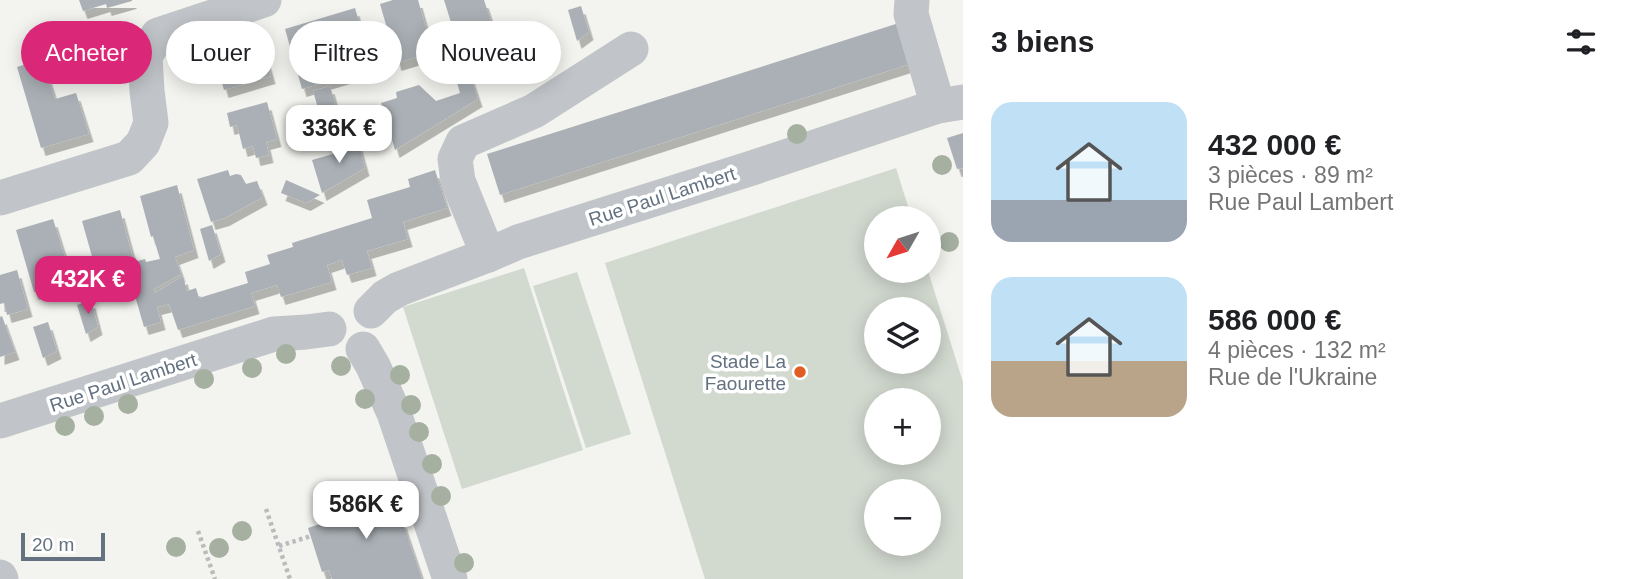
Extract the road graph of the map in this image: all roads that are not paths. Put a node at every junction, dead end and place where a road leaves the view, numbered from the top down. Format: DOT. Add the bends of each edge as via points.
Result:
graph roads {
  1 [pos="264,0"];
  2 [pos="912,0"];
  3 [pos="631,49"];
  4 [pos="951,104"];
  5 [pos="0,198"];
  6 [pos="488,255"];
  7 [pos="370,311"];
  8 [pos="329,328"];
  9 [pos="363,349"];
  10 [pos="0,421"];
  11 [pos="450,579"];
  1 -- 5 [label="street" via="158,34 145,56 151,123 144,143 129,158"];
  2 -- 4 [label="street" via="911,14"];
  3 -- 6 [label="street" via="534,111 463,142 456,159 458,181"];
  4 -- 6 [label="street, Rue Paul Lambert"];
  6 -- 7 [label="street, Rue Paul Lambert" via="399,289"];
  7 -- 8 [label="street" via="363,305 344,305 335,311"];
  7 -- 9 [label="street" via="376,332"];
  8 -- 9 [label="street" via="338,346 347,351"];
  8 -- 10 [label="street, Rue Paul Lambert" via="274,334"];
  9 -- 11 [label="street" via="394,413"];
}
